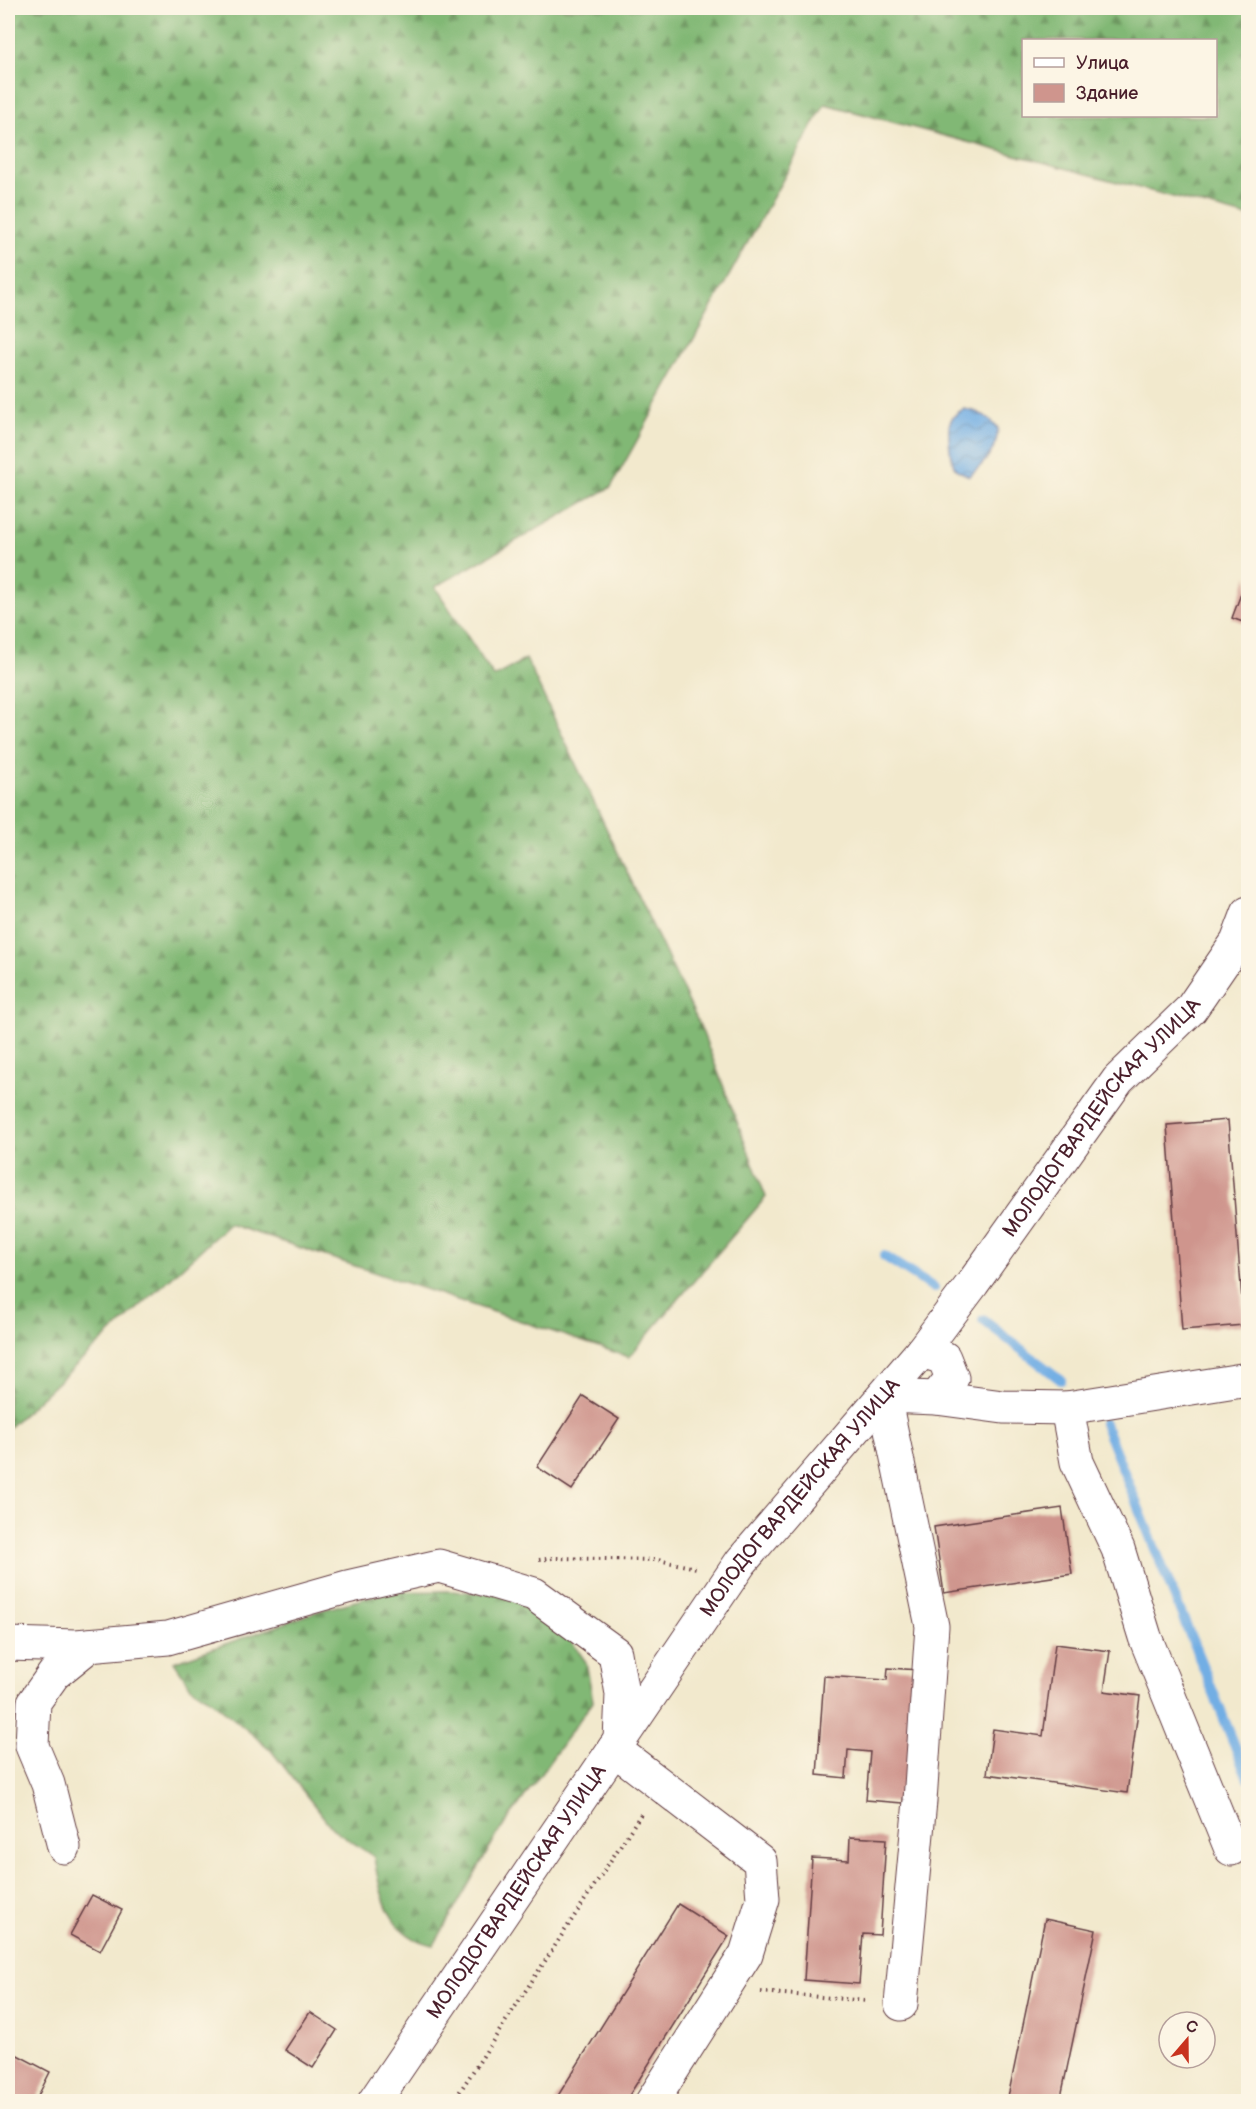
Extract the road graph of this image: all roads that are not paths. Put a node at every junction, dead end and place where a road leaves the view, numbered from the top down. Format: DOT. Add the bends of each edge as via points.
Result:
graph roads {
  1 [pos="1248,912"];
  2 [pos="922,1351"];
  3 [pos="1248,1379"];
  4 [pos="884,1396"];
  5 [pos="936,1398"];
  6 [pos="1067,1408"];
  7 [pos="8,1644"];
  8 [pos="90,1645"];
  9 [pos="617,1744"];
  10 [pos="64,1847"];
  11 [pos="1231,1849"];
  12 [pos="901,2004"];
  13 [pos="374,2102"];
  14 [pos="652,2102"];
  1 -- 2 [label="street, МОЛОДОГВАРДЕЙСКАЯ УЛИЦА" via="1237,942 1191,1009 1118,1080"];
  2 -- 4 [label="street, МОЛОДОГВАРДЕЙСКАЯ УЛИЦА"];
  2 -- 5 [label="street" via="944,1358 952,1378"];
  3 -- 6 [label="street"];
  4 -- 5 [label="street"];
  4 -- 9 [label="street, МОЛОДОГВАРДЕЙСКАЯ УЛИЦА" via="741,1562"];
  4 -- 12 [label="street" via="932,1626"];
  5 -- 6 [label="street" via="1004,1407"];
  6 -- 11 [label="street" via="1077,1462 1118,1549 1144,1637"];
  7 -- 8 [label="street"];
  8 -- 9 [label="street" via="168,1638 347,1587 439,1566 534,1594 615,1653 622,1694"];
  8 -- 10 [label="street" via="54,1674 34,1702 32,1746 48,1784"];
  9 -- 13 [label="street, МОЛОДОГВАРДЕЙСКАЯ УЛИЦА"];
  9 -- 14 [label="street" via="660,1785 760,1861 763,1899 746,1954"];
}
